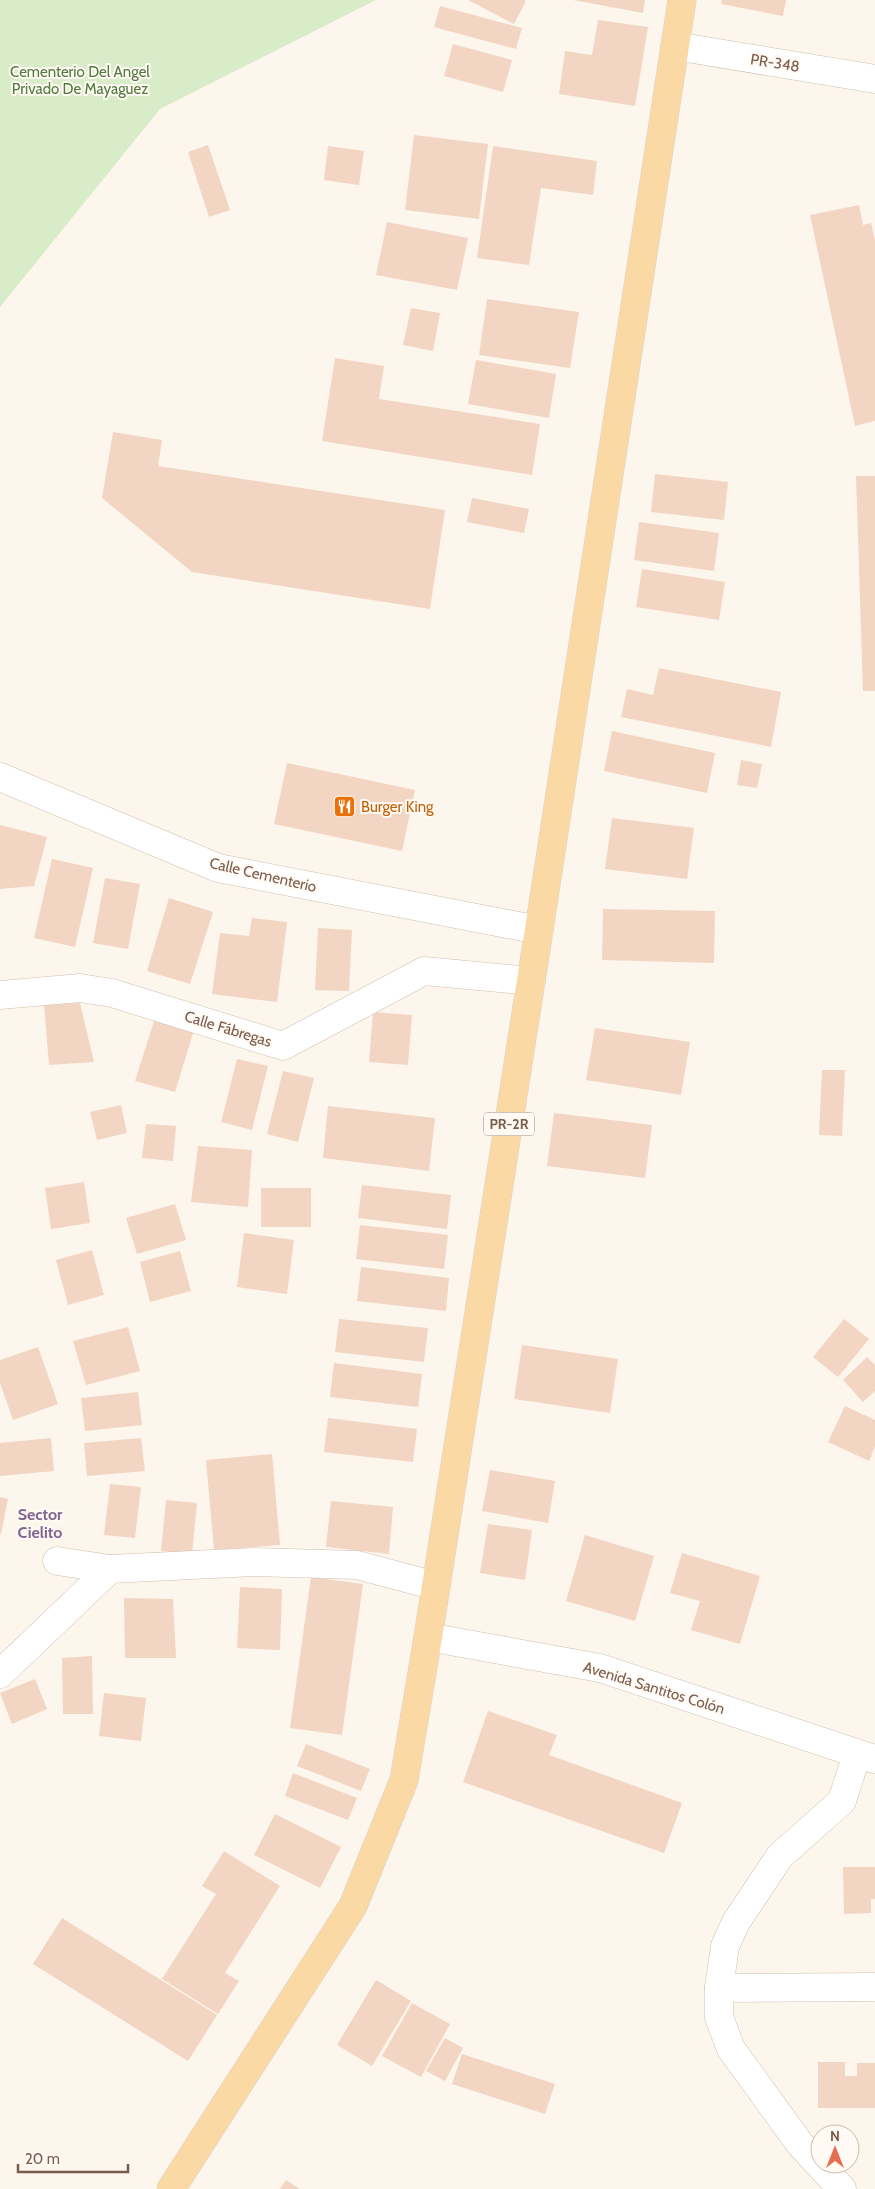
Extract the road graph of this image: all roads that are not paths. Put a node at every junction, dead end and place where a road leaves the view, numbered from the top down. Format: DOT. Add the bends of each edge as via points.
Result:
graph roads {
  1 [pos="682,0"];
  2 [pos="675,46"];
  3 [pos="875,79"];
  4 [pos="0,777"];
  5 [pos="539,930"];
  6 [pos="531,981"];
  7 [pos="0,995"];
  8 [pos="57,1561"];
  9 [pos="110,1570"];
  10 [pos="436,1586"];
  11 [pos="428,1637"];
  12 [pos="0,1674"];
  13 [pos="866,1757"];
  14 [pos="875,1987"];
  15 [pos="719,1988"];
  16 [pos="171,2189"];
  17 [pos="842,2189"];
  1 -- 2 [label="main road, PR-2R"];
  2 -- 3 [label="street, PR-348 / PR-348"];
  2 -- 5 [label="main road, PR-2R"];
  4 -- 5 [label="street, Calle Cementerio" via="218,868"];
  5 -- 6 [label="main road, PR-2R"];
  6 -- 7 [label="street, Calle Fábregas" via="424,971 283,1046 112,993 80,988"];
  6 -- 10 [label="main road, PR-2R"];
  8 -- 9 [label="street"];
  9 -- 10 [label="street" via="254,1562 357,1565"];
  9 -- 12 [label="street"];
  10 -- 11 [label="main road, PR-2R"];
  11 -- 13 [label="street, Avenida Santitos Colón" via="600,1668"];
  11 -- 16 [label="main road, PR-2R" via="404,1780 353,1906"];
  13 -- 15 [label="street" via="842,1801 780,1856 736,1922 725,1946"];
  14 -- 15 [label="street"];
  15 -- 17 [label="street" via="719,2017 731,2049 800,2144"];
}
